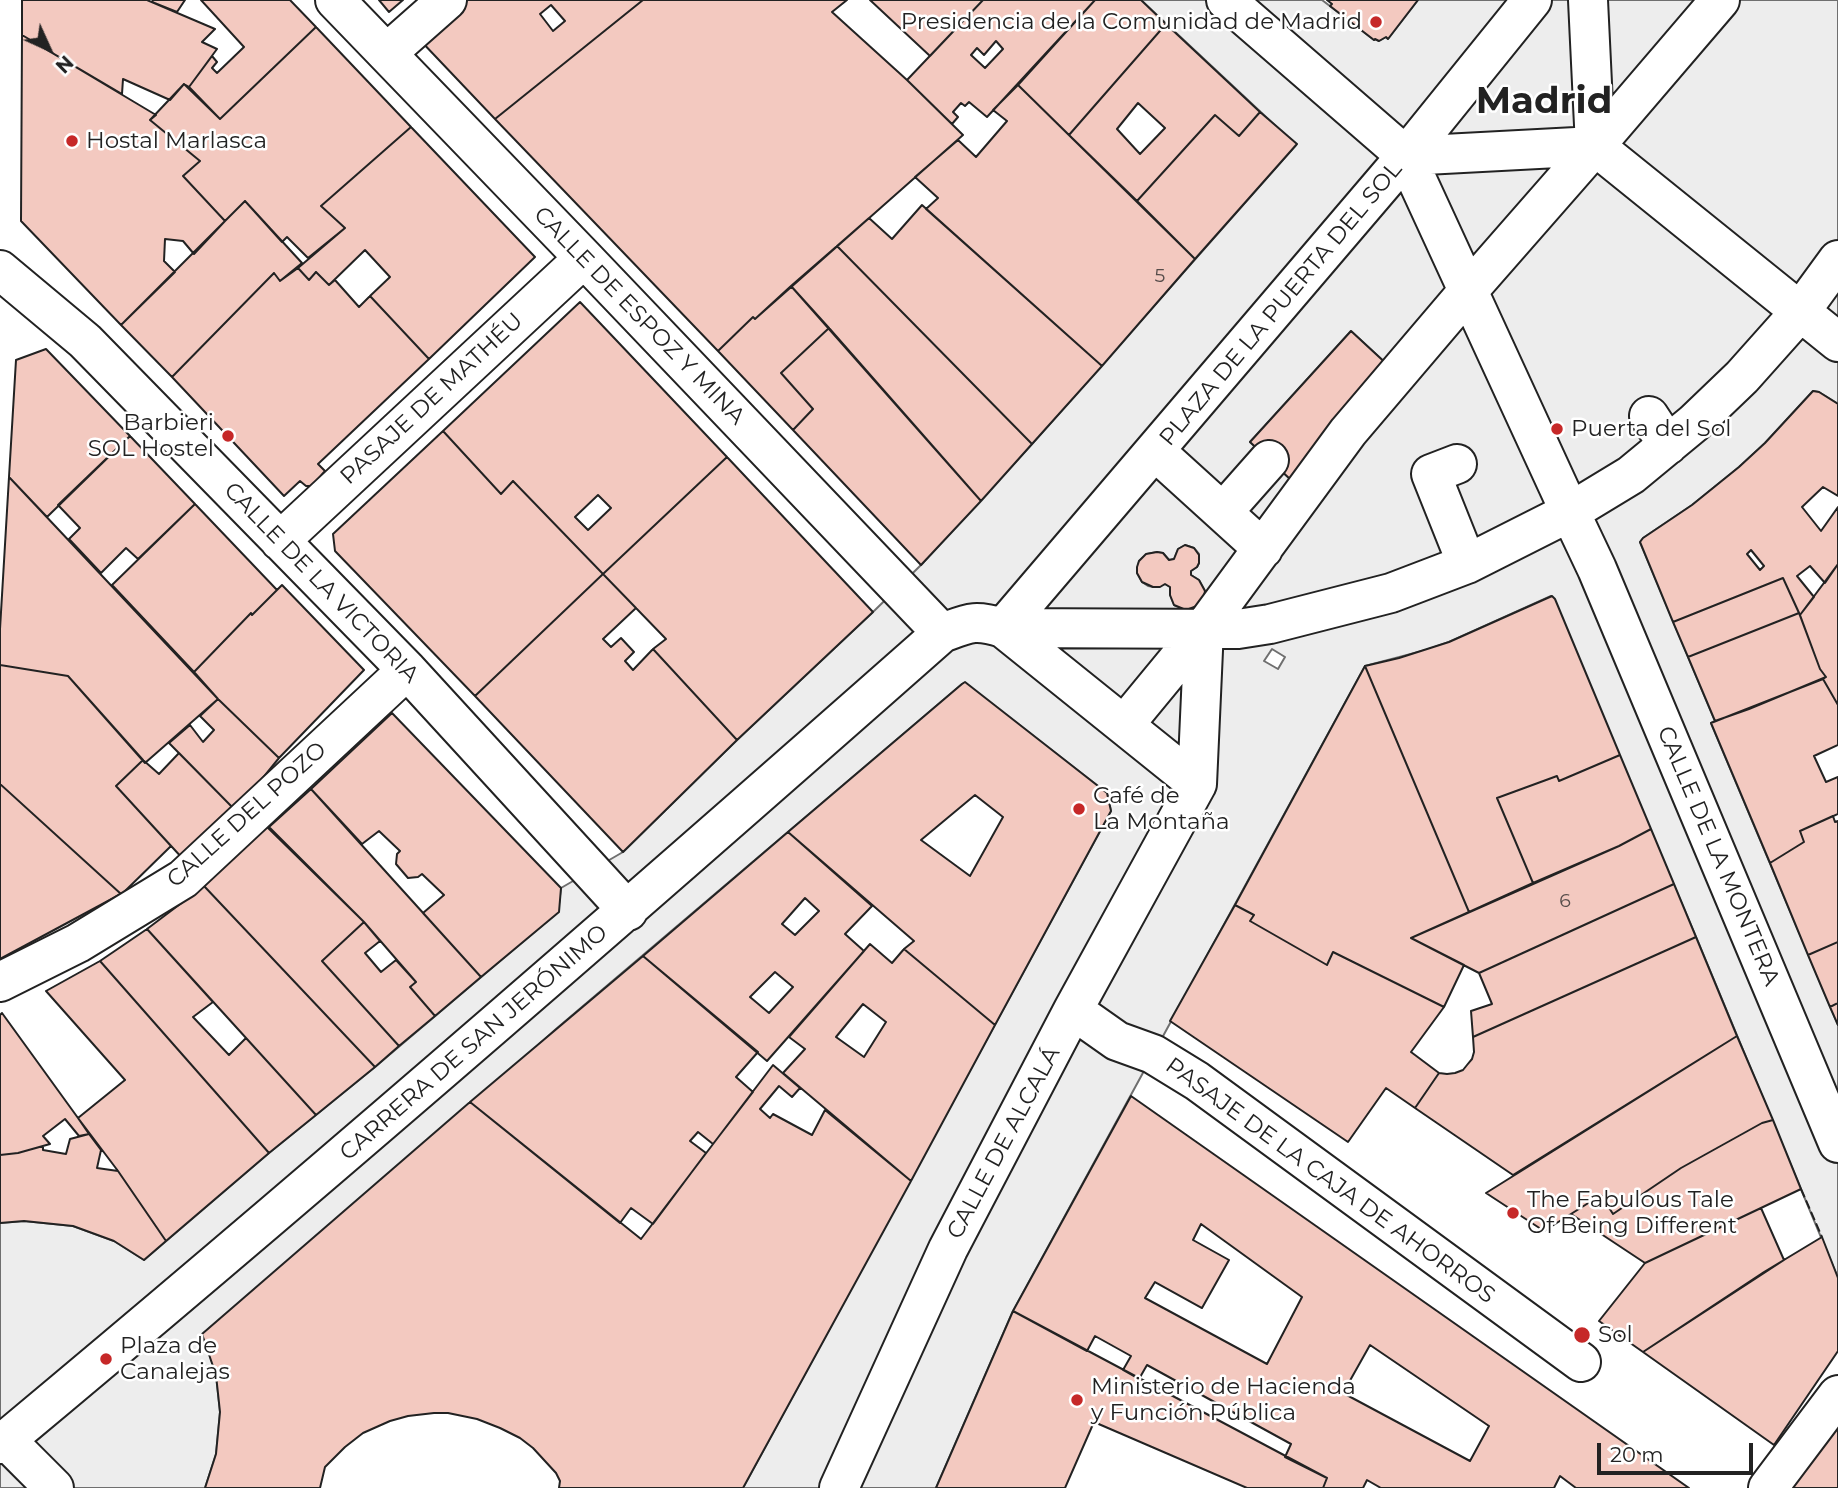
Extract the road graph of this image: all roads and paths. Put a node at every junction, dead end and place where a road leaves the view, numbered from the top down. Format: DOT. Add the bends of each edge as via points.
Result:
graph roads {
  1 [pos="335,0"];
  2 [pos="447,0"];
  3 [pos="1226,0"];
  4 [pos="1532,0"];
  5 [pos="1588,0"];
  6 [pos="1720,0"];
  7 [pos="387,53"];
  8 [pos="1595,146"];
  9 [pos="1406,156"];
  10 [pos="584,258"];
  11 [pos="1838,260"];
  12 [pos="0,270"];
  13 [pos="1468,291"];
  14 [pos="1800,312"];
  15 [pos="1838,342"];
  16 [pos="1155,451"];
  17 [pos="1269,460"];
  18 [pos="1457,464"];
  19 [pos="1223,512"];
  20 [pos="1570,512"];
  21 [pos="280,541"];
  22 [pos="1263,549"];
  23 [pos="1463,551"];
  24 [pos="1003,628"];
  25 [pos="1204,628"];
  26 [pos="942,634"];
  27 [pos="407,670"];
  28 [pos="1124,725"];
  29 [pos="1192,795"];
  30 [pos="628,911"];
  31 [pos="0,982"];
  32 [pos="1073,1010"];
  33 [pos="1838,1143"];
  34 [pos="1581,1362"];
  35 [pos="1838,1395"];
  36 [pos="2,1432"];
  37 [pos="54,1488"];
  38 [pos="839,1488"];
  39 [pos="1768,1488"];
  1 -- 7 [label="street, CALLE DE ESPOZ Y MINA"];
  2 -- 7 [label="street"];
  3 -- 9 [label="street"];
  4 -- 9 [label="street, PLAZA DE LA PUERTA DEL SOL"];
  5 -- 8 [label="street"];
  6 -- 8 [label="street"];
  7 -- 10 [label="street, CALLE DE ESPOZ Y MINA"];
  8 -- 9 [label="street, PLAZA DE LA PUERTA DEL SOL"];
  8 -- 13 [label="street"];
  8 -- 14 [label="street"];
  9 -- 13 [label="street, PLAZA DE LA PUERTA DEL SOL"];
  9 -- 16 [label="street, PLAZA DE LA PUERTA DEL SOL"];
  10 -- 21 [label="street, PASAJE DE MATHÉU"];
  10 -- 26 [label="street, CALLE DE ESPOZ Y MINA"];
  11 -- 14 [label="street"];
  12 -- 21 [label="street, CALLE DE LA VICTORIA" via="85,341"];
  13 -- 20 [label="street, PLAZA DE LA PUERTA DEL SOL"];
  13 -- 22 [label="street" via="1348,432"];
  14 -- 15 [label="street"];
  14 -- 20 [label="street" via="1695,423 1658,431 1631,475"];
  16 -- 19 [label="street, PLAZA DE LA PUERTA DEL SOL"];
  16 -- 24 [label="street, PLAZA DE LA PUERTA DEL SOL"];
  17 -- 19 [label="street"];
  18 -- 23 [label="street" via="1432,474"];
  19 -- 22 [label="street, PLAZA DE LA PUERTA DEL SOL"];
  20 -- 23 [label="street"];
  20 -- 33 [label="street, CALLE DE LA MONTERA"];
  21 -- 27 [label="street, CALLE DE LA VICTORIA"];
  22 -- 25 [label="street"];
  23 -- 25 [label="street" via="1391,593 1281,621 1238,629"];
  24 -- 25 [label="street"];
  24 -- 26 [label="street" via="967,623"];
  24 -- 28 [label="street"];
  25 -- 28 [label="street"];
  25 -- 29 [label="street"];
  26 -- 30 [label="street, CARRERA DE SAN JERÓNIMO"];
  27 -- 30 [label="street, CALLE DE LA VICTORIA"];
  27 -- 31 [label="street, CALLE DEL POZO" via="183,879 79,943"];
  28 -- 29 [label="street"];
  29 -- 32 [label="street, CALLE DE ALCALÁ"];
  30 -- 36 [label="street, CARRERA DE SAN JERÓNIMO" via="157,1315"];
  32 -- 34 [label="street, PASAJE DE LA CAJA DE AHORROS" via="1117,1041 1153,1054 1197,1081"];
  32 -- 38 [label="street, CALLE DE ALCALÁ" via="948,1249"];
  35 -- 39 [label="street"];
  36 -- 37 [label="street"];
}
